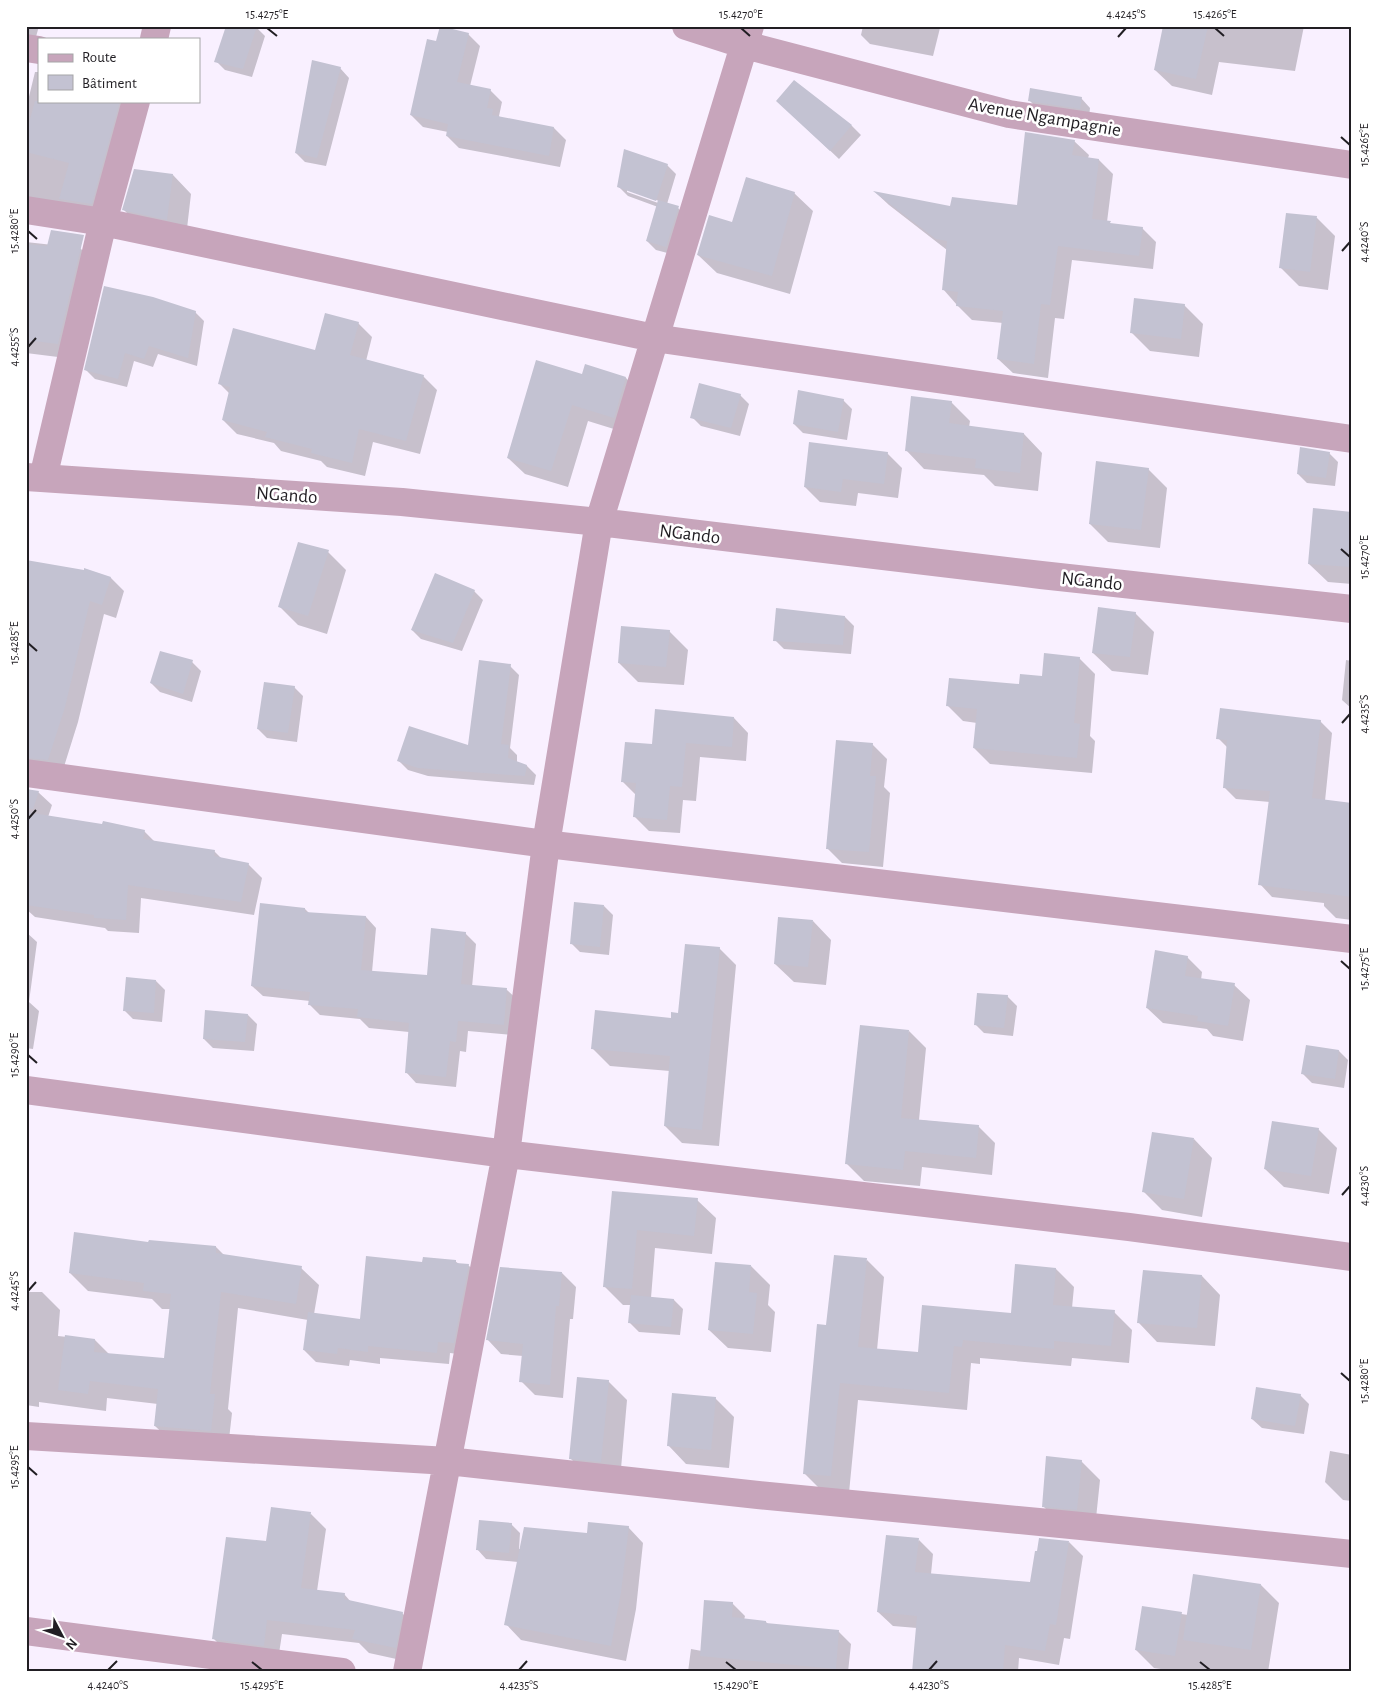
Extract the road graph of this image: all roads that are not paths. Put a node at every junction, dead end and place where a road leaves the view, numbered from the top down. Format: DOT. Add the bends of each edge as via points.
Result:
graph roads {
  1 [pos="158,26"];
  2 [pos="686,26"];
  3 [pos="747,36"];
  4 [pos="154,38"];
  5 [pos="136,102"];
  6 [pos="1352,165"];
  7 [pos="26,210"];
  8 [pos="103,222"];
  9 [pos="654,338"];
  10 [pos="1352,439"];
  11 [pos="34,478"];
  12 [pos="599,522"];
  13 [pos="1352,609"];
  14 [pos="26,772"];
  15 [pos="546,844"];
  16 [pos="1352,939"];
  17 [pos="26,1090"];
  18 [pos="506,1154"];
  19 [pos="1352,1257"];
  20 [pos="26,1436"];
  21 [pos="448,1461"];
  22 [pos="1352,1554"];
  23 [pos="26,1631"];
  24 [pos="342,1672"];
  25 [pos="407,1672"];
  1 -- 4 [label="street"];
  2 -- 3 [label="street, Avenue Ngampagnie"];
  3 -- 6 [label="street, Avenue Ngampagnie" via="1009,114"];
  3 -- 9 [label="street"];
  5 -- 8 [label="street"];
  7 -- 8 [label="street"];
  8 -- 9 [label="street"];
  8 -- 11 [label="street"];
  9 -- 10 [label="street"];
  9 -- 12 [label="street"];
  11 -- 12 [label="street, NGando" via="402,502"];
  12 -- 13 [label="street, NGando"];
  12 -- 15 [label="street"];
  14 -- 15 [label="street"];
  15 -- 16 [label="street"];
  15 -- 18 [label="street"];
  17 -- 18 [label="street"];
  18 -- 19 [label="street" via="1129,1227"];
  18 -- 21 [label="street"];
  20 -- 21 [label="street"];
  21 -- 22 [label="street"];
  21 -- 25 [label="street"];
  23 -- 24 [label="street"];
}
